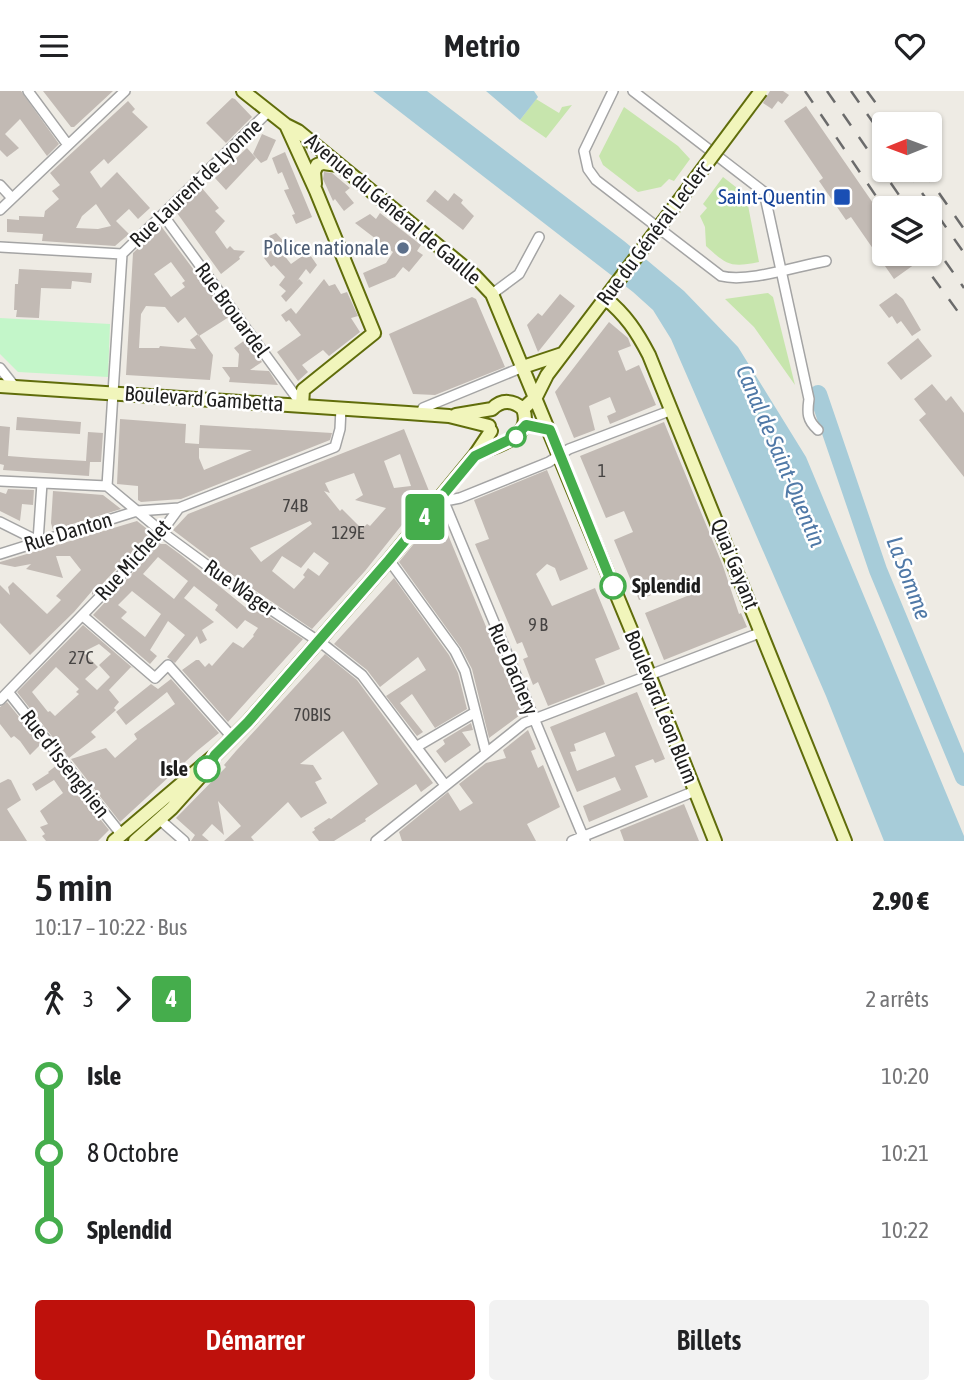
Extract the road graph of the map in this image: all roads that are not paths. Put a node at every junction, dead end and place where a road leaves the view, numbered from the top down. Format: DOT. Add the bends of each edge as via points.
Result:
graph roads {
  1 [pos="28,91"];
  2 [pos="125,91"];
  3 [pos="243,91"];
  4 [pos="613,91"];
  5 [pos="632,91"];
  6 [pos="761,91"];
  7 [pos="268,112"];
  8 [pos="286,125"];
  9 [pos="68,145"];
  10 [pos="338,165"];
  11 [pos="0,184"];
  12 [pos="316,191"];
  13 [pos="12,198"];
  14 [pos="0,211"];
  15 [pos="163,215"];
  16 [pos="658,227"];
  17 [pos="539,237"];
  18 [pos="0,247"];
  19 [pos="122,254"];
  20 [pos="826,261"];
  21 [pos="781,269"];
  22 [pos="492,294"];
  23 [pos="608,295"];
  24 [pos="562,354"];
  25 [pos="523,367"];
  26 [pos="0,368"];
  27 [pos="0,386"];
  28 [pos="15,387"];
  29 [pos="114,393"];
  30 [pos="534,393"];
  31 [pos="302,405"];
  32 [pos="341,408"];
  33 [pos="492,409"];
  34 [pos="672,409"];
  35 [pos="414,413"];
  36 [pos="522,413"];
  37 [pos="543,414"];
  38 [pos="449,416"];
  39 [pos="490,428"];
  40 [pos="550,430"];
  41 [pos="818,430"];
  42 [pos="508,439"];
  43 [pos="475,456"];
  44 [pos="560,456"];
  45 [pos="0,481"];
  46 [pos="42,483"];
  47 [pos="107,486"];
  48 [pos="442,497"];
  49 [pos="179,508"];
  50 [pos="137,511"];
  51 [pos="0,522"];
  52 [pos="162,532"];
  53 [pos="38,541"];
  54 [pos="0,554"];
  55 [pos="389,560"];
  56 [pos="83,616"];
  57 [pos="762,632"];
  58 [pos="319,642"];
  59 [pos="649,675"];
  60 [pos="9,693"];
  61 [pos="0,700"];
  62 [pos="474,713"];
  63 [pos="534,720"];
  64 [pos="232,737"];
  65 [pos="416,747"];
  66 [pos="486,753"];
  67 [pos="215,755"];
  68 [pos="445,785"];
  69 [pos="695,791"];
  70 [pos="159,819"];
  71 [pos="117,838"];
  72 [pos="584,838"];
  73 [pos="381,839"];
  74 [pos="135,841"];
  75 [pos="184,841"];
  76 [pos="572,841"];
  77 [pos="715,841"];
  78 [pos="845,841"];
  1 -- 9 [label="street"];
  2 -- 9 [label="street"];
  3 -- 7 [label="street, Avenue du Général de Gaulle"];
  4 -- 16 [label="street" via="584,151 585,161 596,180"];
  5 -- 21 [label="street" via="764,192"];
  6 -- 16 [label="street, Rue du Général Leclerc, bridge"];
  7 -- 8 [label="street, Avenue du Général de Gaulle"];
  7 -- 15 [label="street, Rue Laurent de Lyonne"];
  8 -- 10 [label="street, Avenue du Général de Gaulle"];
  8 -- 12 [label="street"];
  9 -- 13 [label="street"];
  10 -- 12 [label="street" via="317,165"];
  10 -- 22 [label="street, Avenue du Général de Gaulle" via="475,275"];
  11 -- 13 [label="street"];
  12 -- 31 [label="street" via="374,333 303,390"];
  13 -- 14 [label="street"];
  15 -- 19 [label="street, Rue Laurent de Lyonne"];
  15 -- 31 [label="street, Rue Brouardel"];
  16 -- 21 [label="street" via="721,277"];
  16 -- 23 [label="street, Rue du Général Leclerc"];
  17 -- 22 [label="street" via="519,274"];
  18 -- 19 [label="street"];
  19 -- 29 [label="street"];
  20 -- 21 [label="street"];
  21 -- 41 [label="street" via="809,399 807,414"];
  22 -- 25 [label="street, Avenue du Général de Gaulle"];
  23 -- 24 [label="street, Rue du Général Leclerc"];
  23 -- 34 [label="street, Quai Gayant" via="637,330"];
  24 -- 25 [label="street"];
  24 -- 30 [label="street, Rue du Général Leclerc"];
  25 -- 30 [label="street, Avenue du Général de Gaulle"];
  25 -- 35 [label="street"];
  26 -- 28 [label="street"];
  27 -- 28 [label="street, Boulevard Gambetta"];
  28 -- 29 [label="street, Boulevard Gambetta"];
  29 -- 31 [label="street, Boulevard Gambetta"];
  29 -- 47 [label="street"];
  30 -- 36 [label="street, Rue du Général Leclerc"];
  30 -- 37 [label="street, Avenue du Général de Gaulle"];
  31 -- 32 [label="street, Boulevard Gambetta"];
  32 -- 35 [label="street, Boulevard Gambetta"];
  32 -- 49 [label="street, Rue Michelet" via="335,447"];
  33 -- 36 [label="street" via="501,402"];
  33 -- 38 [label="street"];
  33 -- 39 [label="street"];
  34 -- 44 [label="street"];
  34 -- 57 [label="street, Quai Gayant"];
  35 -- 38 [label="street, Boulevard Gambetta"];
  36 -- 37 [label="street"];
  36 -- 40 [label="street"];
  36 -- 42 [label="street" via="520,434"];
  37 -- 40 [label="street, Avenue du Général de Gaulle"];
  38 -- 39 [label="street"];
  39 -- 42 [label="street" via="499,438"];
  39 -- 43 [label="street"];
  40 -- 44 [label="street, Boulevard Léon Blum"];
  42 -- 43 [label="street"];
  43 -- 48 [label="street"];
  44 -- 48 [label="street" via="460,498"];
  44 -- 59 [label="street, Boulevard Léon Blum"];
  45 -- 46 [label="street"];
  46 -- 47 [label="street"];
  46 -- 53 [label="street"];
  47 -- 50 [label="street, Rue Wager"];
  48 -- 55 [label="street"];
  48 -- 63 [label="street, Rue Dachery"];
  49 -- 50 [label="street, Rue Danton"];
  49 -- 52 [label="street, Rue Michelet"];
  50 -- 52 [label="street, Rue Wager"];
  50 -- 53 [label="street, Rue Danton"];
  51 -- 53 [label="street"];
  52 -- 56 [label="street, Rue Michelet"];
  52 -- 58 [label="street, Rue Wager"];
  53 -- 54 [label="street, Rue Danton"];
  55 -- 58 [label="street"];
  55 -- 62 [label="street" via="455,651 465,671"];
  56 -- 60 [label="street, Rue Michelet"];
  56 -- 64 [label="street" via="155,678 168,665"];
  57 -- 59 [label="street"];
  57 -- 78 [label="street, Quai Gayant"];
  58 -- 64 [label="street"];
  58 -- 65 [label="street, Rue Wager" via="362,675"];
  59 -- 63 [label="street"];
  59 -- 69 [label="street, Boulevard Léon Blum"];
  60 -- 61 [label="street, Rue Michelet"];
  60 -- 71 [label="street, Rue d'Issenghien"];
  62 -- 65 [label="street"];
  62 -- 66 [label="street"];
  63 -- 66 [label="street"];
  63 -- 72 [label="street, Rue Dachery"];
  64 -- 67 [label="street"];
  65 -- 68 [label="street, Rue Wager"];
  66 -- 68 [label="street"];
  67 -- 70 [label="street" via="211,765"];
  67 -- 71 [label="street"];
  68 -- 73 [label="street"];
  69 -- 72 [label="street"];
  69 -- 77 [label="street, Boulevard Léon Blum"];
  70 -- 74 [label="street"];
  70 -- 75 [label="street"];
  72 -- 76 [label="street"];
}
